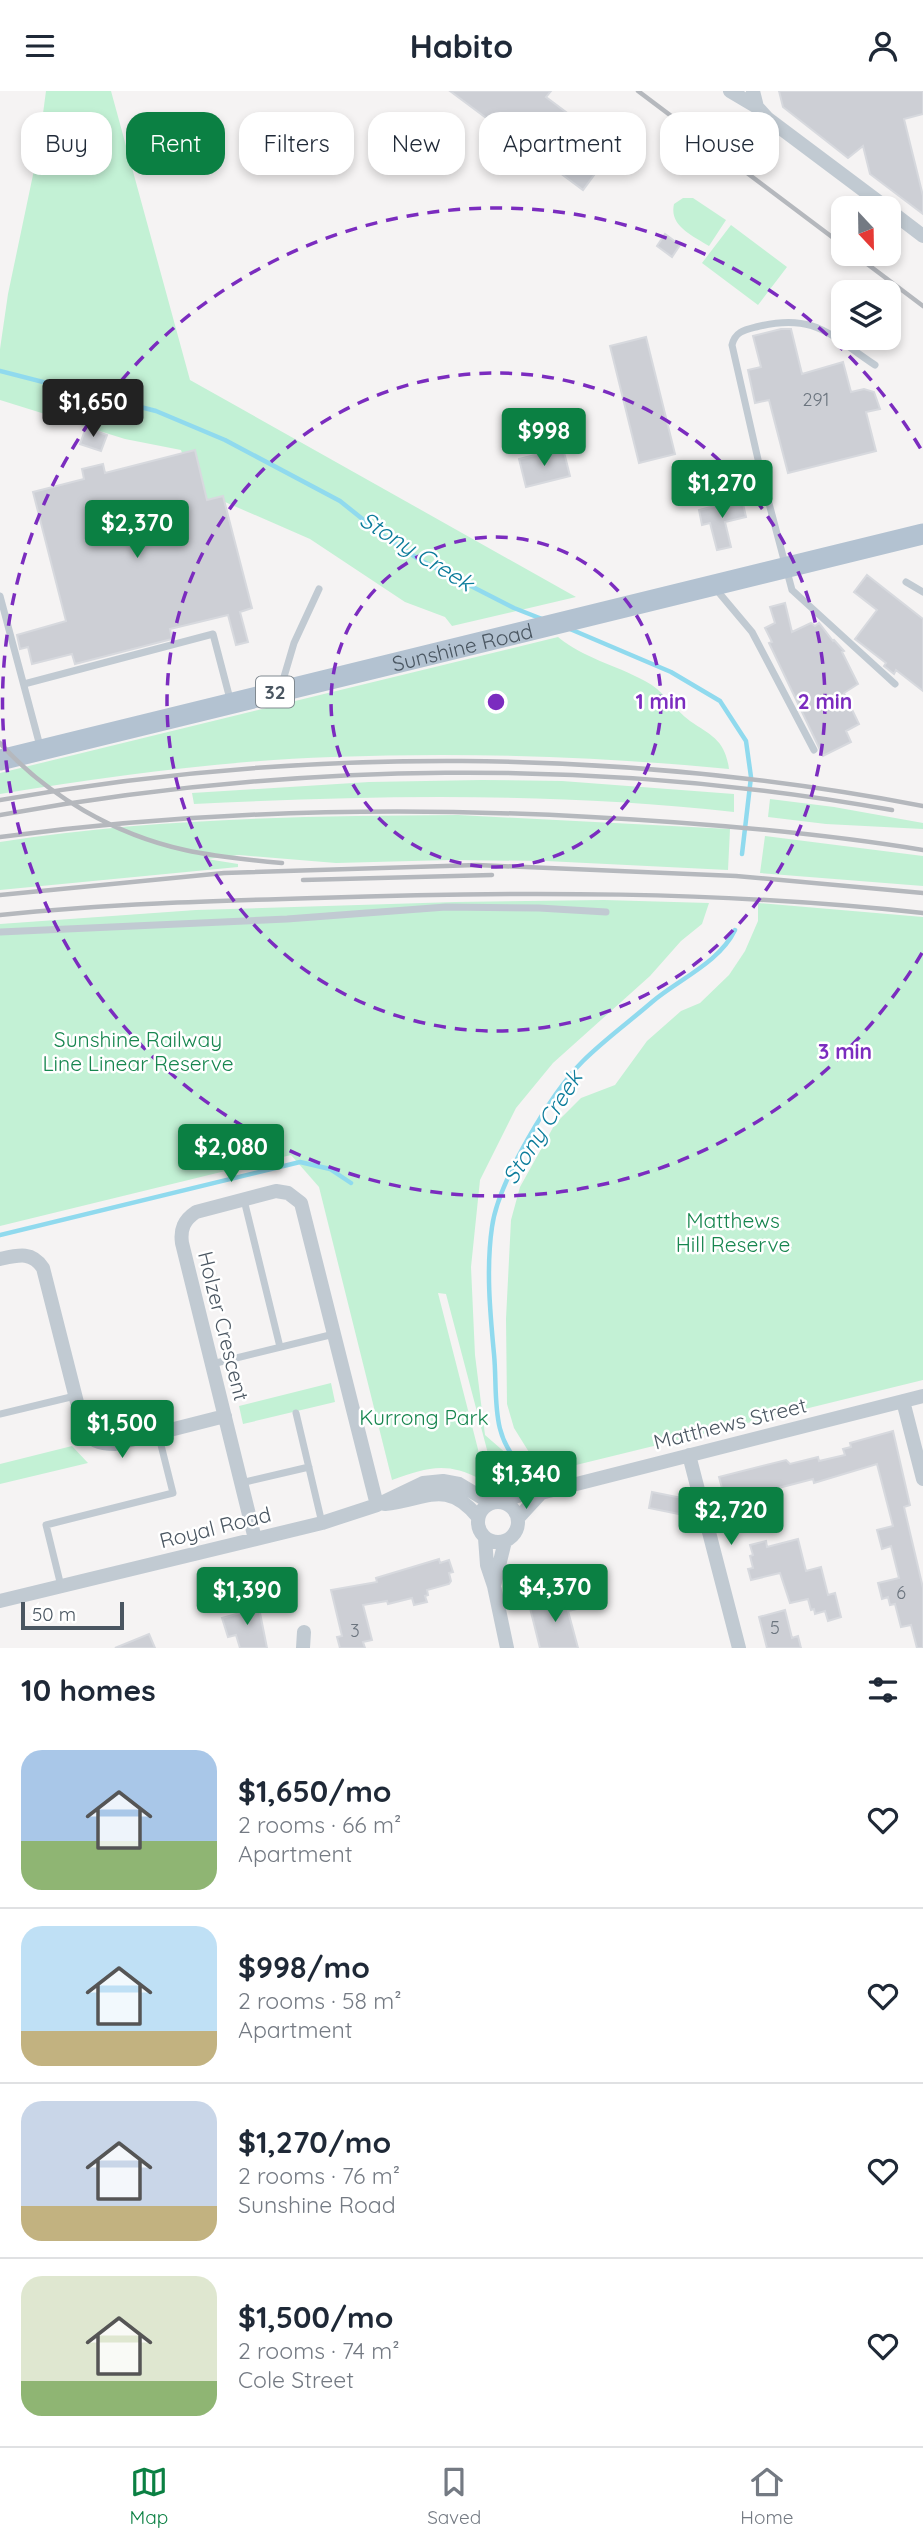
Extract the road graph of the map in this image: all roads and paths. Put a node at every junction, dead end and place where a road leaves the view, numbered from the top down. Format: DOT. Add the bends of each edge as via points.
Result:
graph roads {
  1 [pos="730,91"];
  2 [pos="753,91"];
  3 [pos="757,107"];
  4 [pos="871,196"];
  5 [pos="901,219"];
  6 [pos="923,236"];
  7 [pos="875,365"];
  8 [pos="923,534"];
  9 [pos="785,568"];
  10 [pos="906,582"];
  11 [pos="712,585"];
  12 [pos="319,589"];
  13 [pos="923,593"];
  14 [pos="0,596"];
  15 [pos="24,684"];
  16 [pos="894,684"];
  17 [pos="280,691"];
  18 [pos="231,703"];
  19 [pos="41,750"];
  20 [pos="814,750"];
  21 [pos="0,760"];
  22 [pos="606,912"];
  23 [pos="0,932"];
  24 [pos="243,1199"];
  25 [pos="0,1259"];
  26 [pos="334,1334"];
  27 [pos="280,1347"];
  28 [pos="212,1364"];
  29 [pos="76,1396"];
  30 [pos="923,1396"];
  31 [pos="903,1401"];
  32 [pos="296,1413"];
  33 [pos="0,1414"];
  34 [pos="225,1416"];
  35 [pos="158,1433"];
  36 [pos="689,1455"];
  37 [pos="309,1467"];
  38 [pos="923,1479"];
  39 [pos="241,1483"];
  40 [pos="548,1490"];
  41 [pos="494,1502"];
  42 [pos="377,1505"];
  43 [pos="478,1517"];
  44 [pos="518,1518"];
  45 [pos="322,1523"];
  46 [pos="485,1538"];
  47 [pos="255,1539"];
  48 [pos="505,1541"];
  49 [pos="61,1586"];
  50 [pos="494,1586"];
  51 [pos="0,1601"];
  52 [pos="304,1632"];
  53 [pos="303,1648"];
  54 [pos="507,1648"];
  55 [pos="739,1648"];
  1 -- 3 [label="street"];
  2 -- 3 [label="street"];
  3 -- 4 [label="street"];
  5 -- 6 [label="street"];
  7 -- 9 [label="lane" via="809,323 793,320 763,325 734,338"];
  8 -- 9 [label="main road, Sunshine Road / 32"];
  9 -- 11 [label="main road, Sunshine Road / 32"];
  9 -- 16 [label="lane" via="799,599"];
  10 -- 13 [label="lane"];
  11 -- 17 [label="main road, Sunshine Road / 32"];
  11 -- 20 [label="lane" via="752,632"];
  12 -- 17 [label="lane" via="294,643"];
  14 -- 15 [label="lane"];
  15 -- 18 [label="lane" via="213,634"];
  15 -- 19 [label="lane"];
  17 -- 18 [label="main road, Sunshine Road / 32"];
  18 -- 19 [label="main road, Sunshine Road / 32"];
  19 -- 21 [label="main road, Sunshine Road / 32"];
  22 -- 23 [label="lane" via="446,907"];
  24 -- 26 [label="street, Holzer Crescent" via="282,1191 301,1203"];
  24 -- 27 [label="lane"];
  24 -- 28 [label="street, Holzer Crescent" via="195,1212 182,1229"];
  25 -- 29 [label="street" via="33,1257 47,1275"];
  26 -- 27 [label="lane"];
  26 -- 42 [label="street, Holzer Crescent"];
  27 -- 28 [label="lane"];
  28 -- 34 [label="street, Holzer Crescent"];
  29 -- 33 [label="lane"];
  29 -- 35 [label="street" via="86,1432 99,1443"];
  30 -- 31 [label="street, Matthews Street"];
  31 -- 36 [label="street, Matthews Street"];
  31 -- 38 [label="street"];
  32 -- 37 [label="lane"];
  34 -- 35 [label="street"];
  34 -- 39 [label="street, Holzer Crescent"];
  35 -- 49 [label="lane, Royal Road" via="173,1493 46,1525"];
  36 -- 40 [label="street, Matthews Street"];
  36 -- 55 [label="street"];
  37 -- 39 [label="lane"];
  37 -- 45 [label="lane"];
  39 -- 47 [label="street, Holzer Crescent"];
  40 -- 41 [label="street, Matthews Street"];
  40 -- 44 [label="street, Matthews Street" via="536,1496"];
  41 -- 42 [label="street, Royal Road" via="443,1481 424,1483"];
  41 -- 43 [label="street"];
  41 -- 44 [label="street" via="511,1507"];
  42 -- 43 [label="street, Royal Road" via="444,1494 458,1497"];
  42 -- 45 [label="street, Royal Road"];
  43 -- 46 [label="street"];
  44 -- 48 [label="street" via="515,1532"];
  45 -- 47 [label="street, Royal Road"];
  46 -- 48 [label="street"];
  46 -- 50 [label="street"];
  47 -- 49 [label="street, Royal Road"];
  48 -- 50 [label="street"];
  49 -- 51 [label="street, Royal Road"];
  50 -- 54 [label="street"];
  52 -- 53 [label="street"];
}
